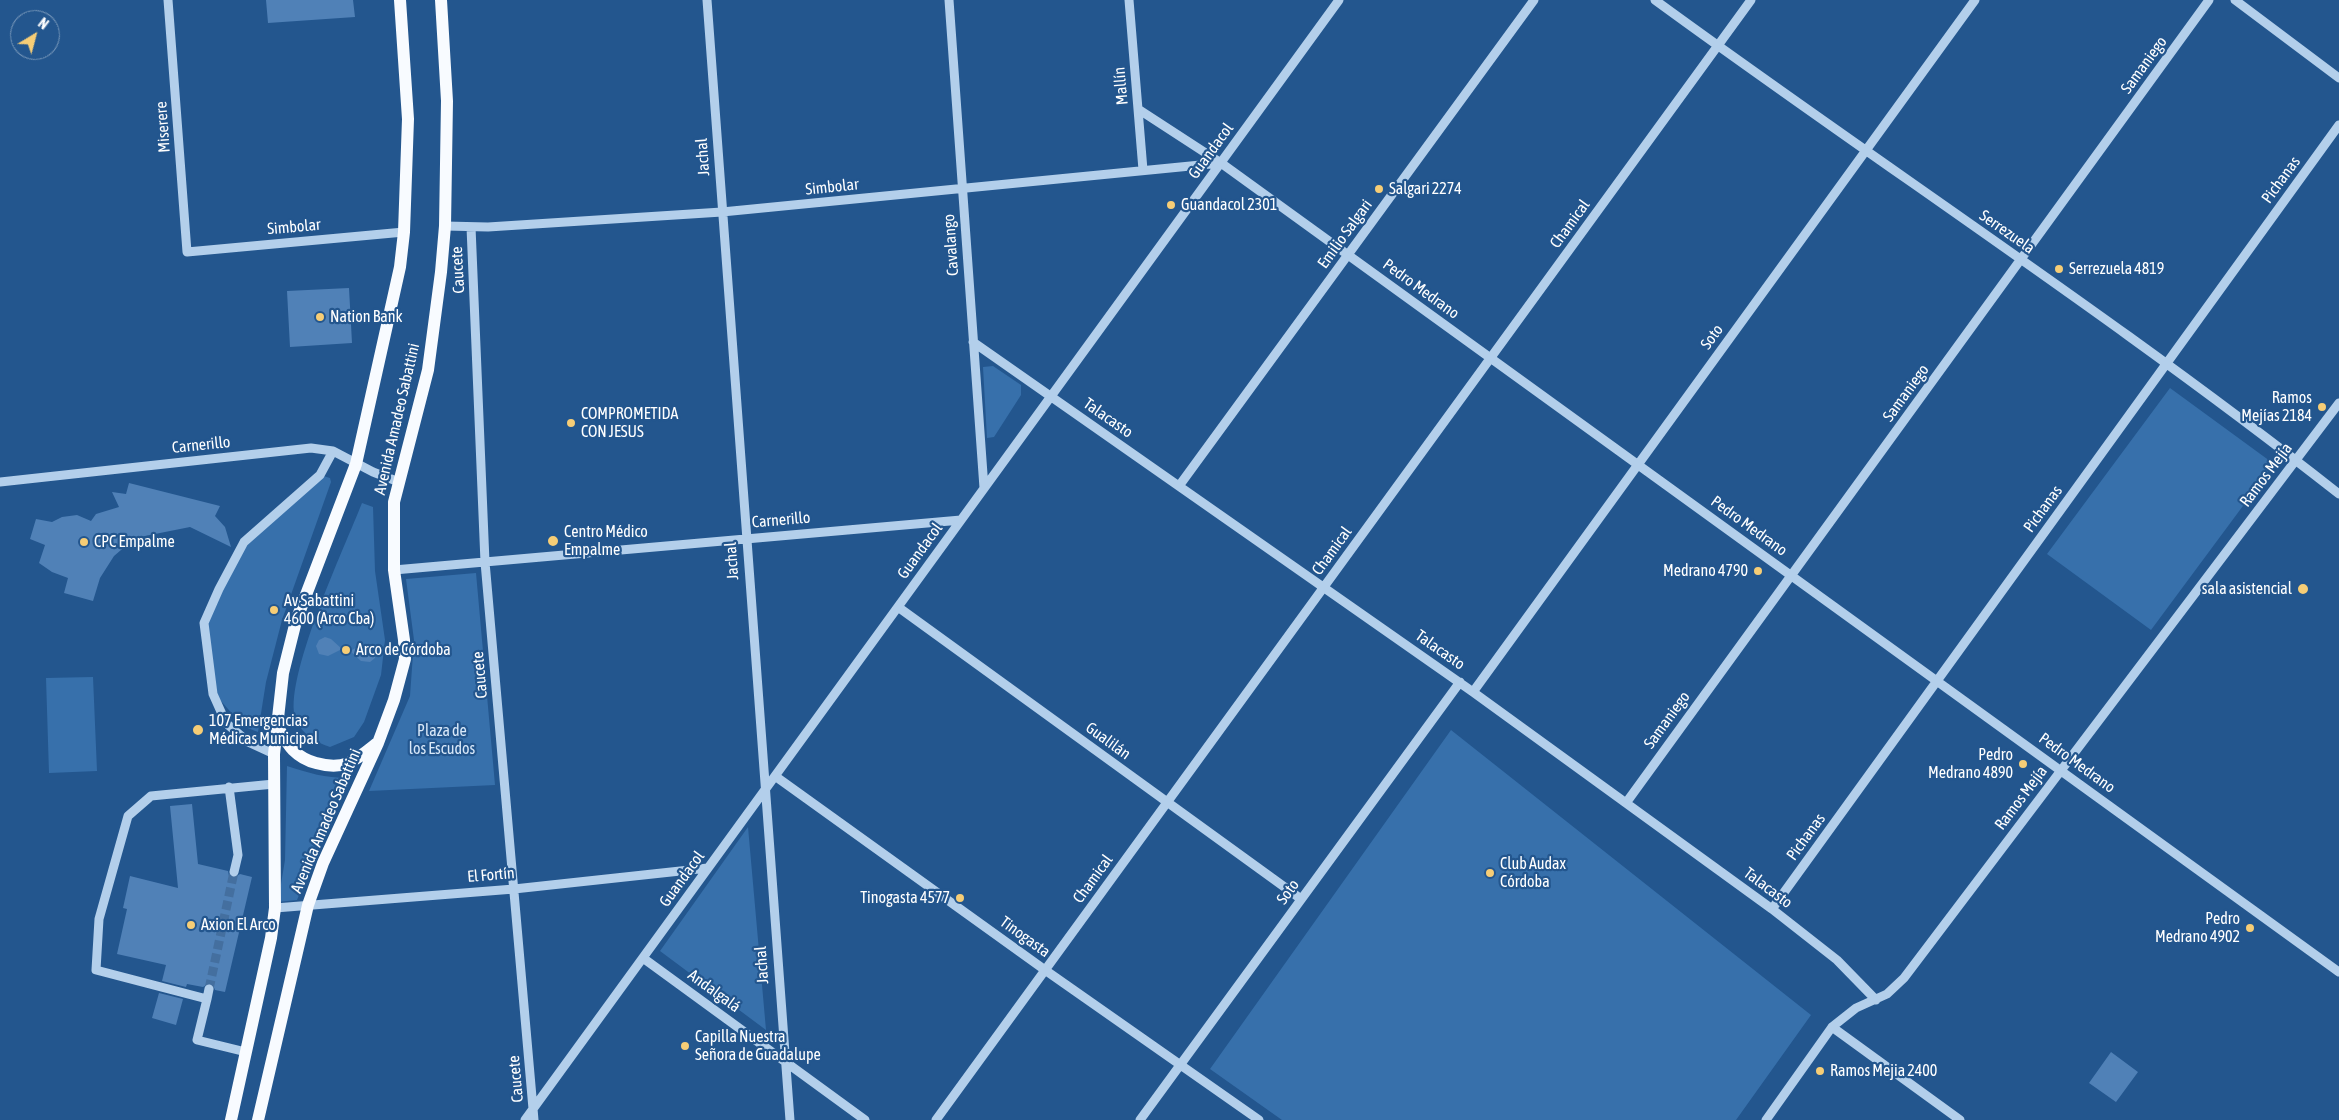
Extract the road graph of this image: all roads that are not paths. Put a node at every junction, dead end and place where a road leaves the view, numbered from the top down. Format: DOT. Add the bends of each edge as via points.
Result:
graph roads {
  1 [pos="168,0"];
  2 [pos="400,0"];
  3 [pos="441,0"];
  4 [pos="707,0"];
  5 [pos="949,0"];
  6 [pos="1129,0"];
  7 [pos="1339,0"];
  8 [pos="1534,0"];
  9 [pos="1654,0"];
  10 [pos="1752,0"];
  11 [pos="1976,0"];
  12 [pos="2209,0"];
  13 [pos="2235,0"];
  14 [pos="1718,46"];
  15 [pos="2339,78"];
  16 [pos="1138,109"];
  17 [pos="2339,125"];
  18 [pos="1866,151"];
  19 [pos="1221,162"];
  20 [pos="1143,170"];
  21 [pos="962,189"];
  22 [pos="722,212"];
  23 [pos="445,226"];
  24 [pos="471,227"];
  25 [pos="404,232"];
  26 [pos="187,252"];
  27 [pos="1348,255"];
  28 [pos="2021,260"];
  29 [pos="973,342"];
  30 [pos="1491,358"];
  31 [pos="2166,365"];
  32 [pos="1051,396"];
  33 [pos="2339,403"];
  34 [pos="333,451"];
  35 [pos="2296,460"];
  36 [pos="356,464"];
  37 [pos="1638,465"];
  38 [pos="0,482"];
  39 [pos="398,482"];
  40 [pos="1178,486"];
  41 [pos="984,488"];
  42 [pos="2339,494"];
  43 [pos="961,520"];
  44 [pos="746,538"];
  45 [pos="485,562"];
  46 [pos="394,570"];
  47 [pos="1791,575"];
  48 [pos="1324,588"];
  49 [pos="898,607"];
  50 [pos="1937,681"];
  51 [pos="1460,682"];
  52 [pos="1473,692"];
  53 [pos="276,724"];
  54 [pos="378,742"];
  55 [pos="274,754"];
  56 [pos="2061,770"];
  57 [pos="775,776"];
  58 [pos="274,784"];
  59 [pos="229,788"];
  60 [pos="764,792"];
  61 [pos="1168,802"];
  62 [pos="1626,803"];
  63 [pos="708,868"];
  64 [pos="234,872"];
  65 [pos="514,888"];
  66 [pos="1301,899"];
  67 [pos="308,905"];
  68 [pos="275,908"];
  69 [pos="1772,909"];
  70 [pos="643,958"];
  71 [pos="1045,970"];
  72 [pos="2339,972"];
  73 [pos="209,989"];
  74 [pos="207,999"];
  75 [pos="1876,1000"];
  76 [pos="1832,1028"];
  77 [pos="246,1052"];
  78 [pos="784,1060"];
  79 [pos="1181,1064"];
  80 [pos="533,1109"];
  81 [pos="230,1120"];
  82 [pos="258,1120"];
  83 [pos="525,1120"];
  84 [pos="534,1120"];
  85 [pos="790,1120"];
  86 [pos="865,1120"];
  87 [pos="936,1120"];
  88 [pos="1140,1120"];
  89 [pos="1259,1120"];
  90 [pos="1766,1120"];
  91 [pos="1960,1120"];
  1 -- 26 [label="street, Miserere"];
  2 -- 25 [label="main road, Avenida Amadeo Sabattini" via="408,119"];
  3 -- 23 [label="main road, Avenida Amadeo Sabattini" via="447,101"];
  4 -- 22 [label="street, Jachal"];
  5 -- 21 [label="street, Cavalango"];
  6 -- 16 [label="street, Mallín"];
  7 -- 19 [label="street, Guandacol"];
  8 -- 27 [label="street, Emilio Salgari"];
  9 -- 14 [label="street, Serrezuela"];
  10 -- 14 [label="street, Chamical"];
  11 -- 18 [label="street, Soto"];
  12 -- 28 [label="street, Samaniego"];
  13 -- 15 [label="street"];
  14 -- 18 [label="street, Serrezuela"];
  14 -- 30 [label="street, Chamical"];
  16 -- 19 [label="street, Pedro Medrano"];
  16 -- 20 [label="street, Mallín"];
  17 -- 31 [label="street, Pichanas"];
  18 -- 28 [label="street, Serrezuela"];
  18 -- 37 [label="street, Soto"];
  19 -- 20 [label="street, Simbolar"];
  19 -- 27 [label="street, Pedro Medrano"];
  19 -- 32 [label="street, Guandacol"];
  20 -- 21 [label="street, Simbolar"];
  21 -- 22 [label="street, Simbolar"];
  21 -- 29 [label="street, Cavalango"];
  22 -- 24 [label="street, Simbolar"];
  22 -- 44 [label="street, Jachal"];
  23 -- 24 [label="street, Simbolar"];
  23 -- 39 [label="main road, Avenida Amadeo Sabattini" via="428,370"];
  24 -- 45 [label="street, Caucete"];
  25 -- 26 [label="street, Simbolar"];
  25 -- 36 [label="main road, Avenida Amadeo Sabattini" via="394,297"];
  27 -- 30 [label="street, Pedro Medrano"];
  27 -- 40 [label="street, Emilio Salgari"];
  28 -- 31 [label="street, Serrezuela"];
  28 -- 47 [label="street, Samaniego"];
  29 -- 32 [label="street, Talacasto"];
  29 -- 41 [label="street, Cavalango"];
  30 -- 37 [label="street, Pedro Medrano"];
  30 -- 48 [label="street, Chamical"];
  31 -- 35 [label="street, Serrezuela"];
  31 -- 50 [label="street, Pichanas"];
  32 -- 40 [label="street, Talacasto"];
  32 -- 41 [label="street, Guandacol"];
  33 -- 35 [label="street, Ramos Mejía"];
  34 -- 36 [label="street, Carnerillo"];
  34 -- 38 [label="street, Carnerillo" via="311,448"];
  34 -- 55 [label="street" via="320,475 244,542 204,623 212,694 226,723 248,742"];
  35 -- 42 [label="street, Serrezuela"];
  35 -- 56 [label="street, Ramos Mejía"];
  36 -- 39 [label="street, Carnerillo"];
  36 -- 53 [label="main road, Avenida Amadeo Sabattini" via="296,621 283,673"];
  37 -- 47 [label="street, Pedro Medrano"];
  37 -- 52 [label="street, Soto"];
  39 -- 46 [label="main road, Avenida Amadeo Sabattini" via="394,502"];
  40 -- 48 [label="street, Talacasto"];
  41 -- 43 [label="street, Guandacol"];
  43 -- 44 [label="street, Carnerillo"];
  43 -- 49 [label="street, Guandacol"];
  44 -- 45 [label="street, Carnerillo"];
  44 -- 60 [label="street, Jachal"];
  45 -- 46 [label="street, Carnerillo"];
  45 -- 65 [label="street, Caucete"];
  46 -- 54 [label="main road, Avenida Amadeo Sabattini" via="405,659"];
  47 -- 50 [label="street, Pedro Medrano"];
  47 -- 62 [label="street, Samaniego"];
  48 -- 51 [label="street, Talacasto"];
  48 -- 61 [label="street, Chamical"];
  49 -- 57 [label="street, Guandacol"];
  49 -- 61 [label="street, Gualilán"];
  50 -- 56 [label="street, Pedro Medrano"];
  50 -- 69 [label="street, Pichanas"];
  51 -- 52 [label="street, Talacasto"];
  51 -- 66 [label="street, Soto"];
  52 -- 62 [label="street, Talacasto"];
  53 -- 54 [label="main road" via="292,750 309,761 331,767 344,766"];
  53 -- 55 [label="main road, Avenida Amadeo Sabattini"];
  54 -- 67 [label="main road, Avenida Amadeo Sabattini" via="323,863"];
  55 -- 58 [label="main road, Avenida Amadeo Sabattini"];
  56 -- 72 [label="street, Pedro Medrano"];
  56 -- 75 [label="street, Ramos Mejía" via="1904,978"];
  57 -- 60 [label="street, Guandacol"];
  57 -- 71 [label="street, Tinogasta"];
  58 -- 59 [label="street"];
  58 -- 68 [label="main road, Avenida Amadeo Sabattini"];
  59 -- 64 [label="street" via="238,855"];
  59 -- 74 [label="street" via="151,796 128,816 99,919 96,970"];
  60 -- 63 [label="street, Guandacol"];
  60 -- 78 [label="street, Jachal"];
  61 -- 66 [label="street, Gualilán"];
  61 -- 71 [label="street, Chamical"];
  62 -- 69 [label="street, Talacasto"];
  63 -- 65 [label="street, El Fortín"];
  63 -- 70 [label="street, Guandacol"];
  65 -- 67 [label="street, El Fortín"];
  65 -- 80 [label="street, Caucete"];
  66 -- 79 [label="street, Soto"];
  67 -- 68 [label="street, El Fortín"];
  67 -- 82 [label="main road, Avenida Amadeo Sabattini"];
  68 -- 77 [label="main road, Avenida Amadeo Sabattini" via="272,938"];
  69 -- 75 [label="street, Talacasto" via="1837,960"];
  70 -- 78 [label="street, Andalgalá"];
  70 -- 80 [label="street, Guandacol"];
  71 -- 79 [label="street, Tinogasta"];
  71 -- 87 [label="street, Chamical"];
  73 -- 74 [label="street"];
  74 -- 77 [label="street" via="197,1040"];
  75 -- 76 [label="street, Ramos Mejía" via="1856,1008"];
  76 -- 90 [label="street, Ramos Mejía"];
  76 -- 91 [label="street"];
  77 -- 81 [label="main road, Avenida Amadeo Sabattini"];
  78 -- 85 [label="street, Jachal"];
  78 -- 86 [label="street, Andalgalá"];
  79 -- 88 [label="street, Soto"];
  79 -- 89 [label="street, Tinogasta"];
  80 -- 83 [label="street, Guandacol"];
  80 -- 84 [label="street, Caucete"];
}
